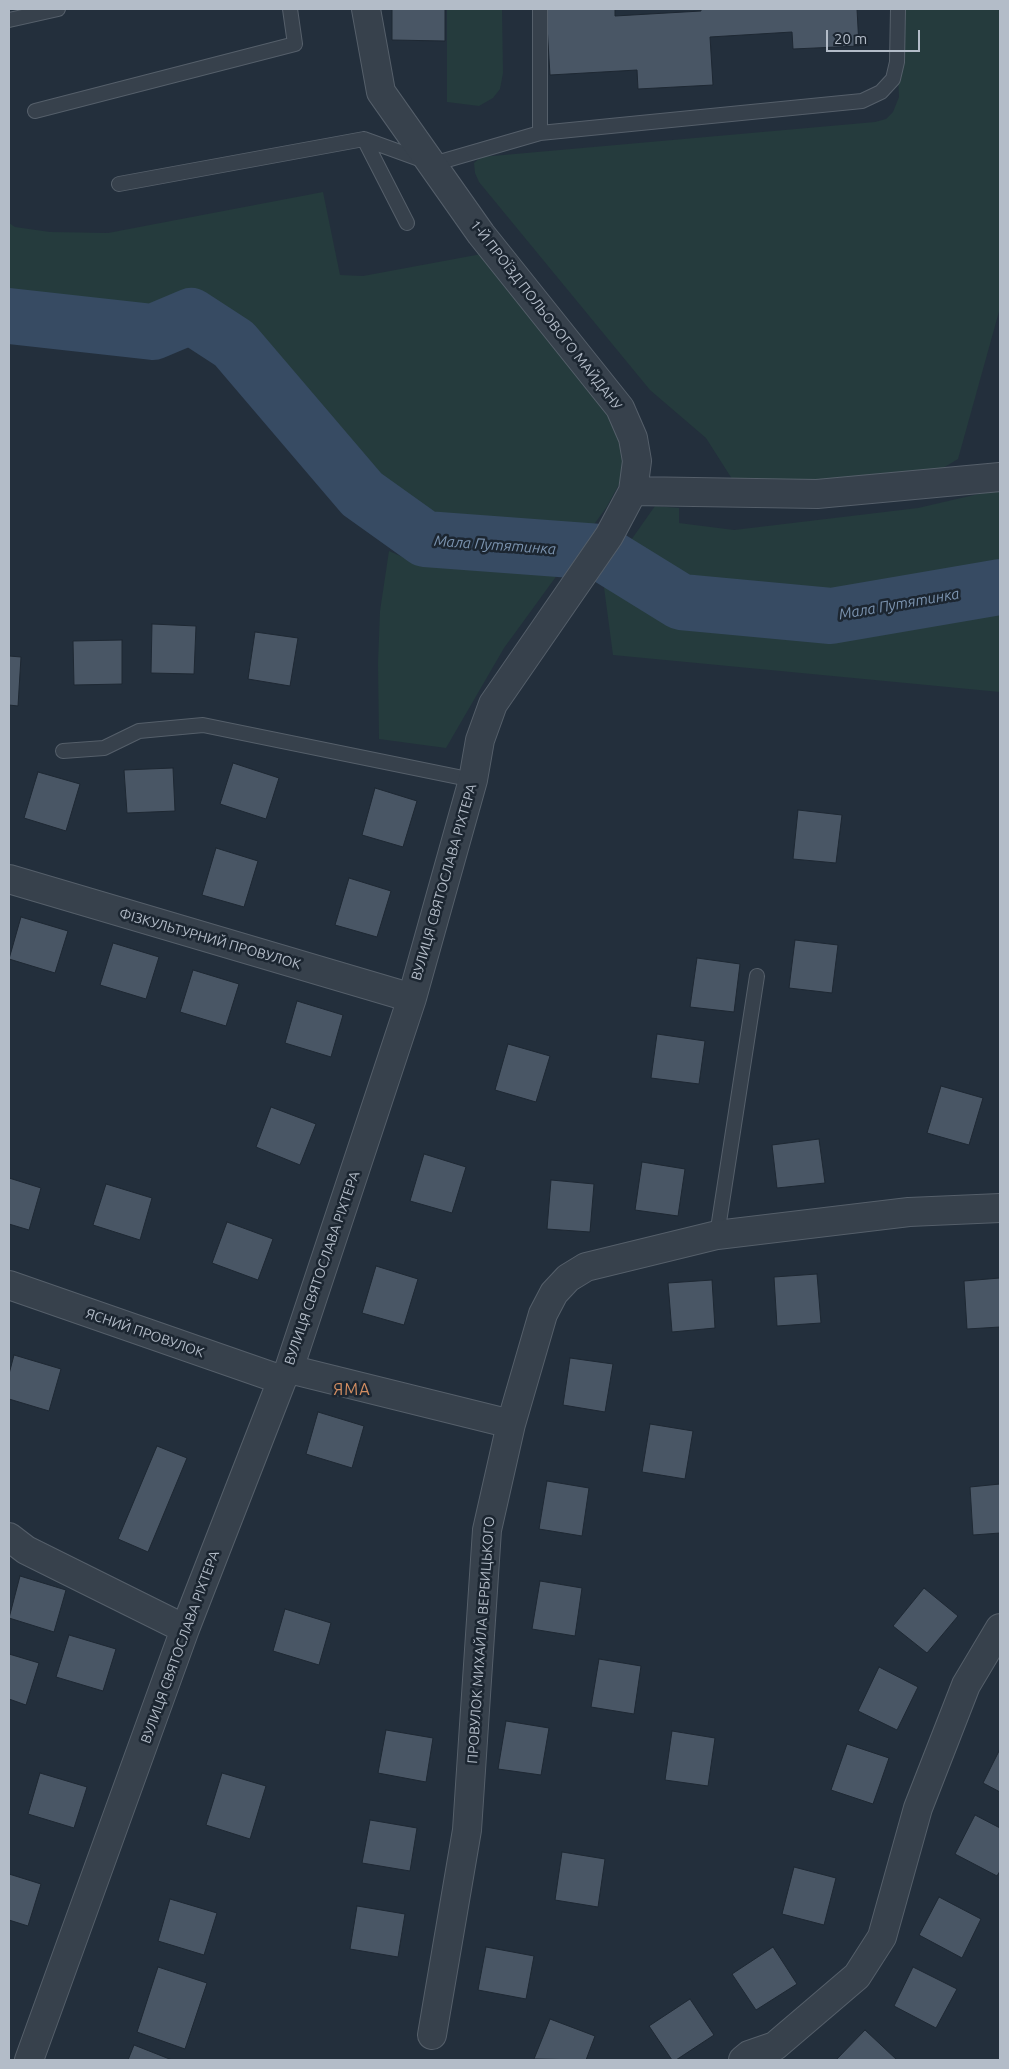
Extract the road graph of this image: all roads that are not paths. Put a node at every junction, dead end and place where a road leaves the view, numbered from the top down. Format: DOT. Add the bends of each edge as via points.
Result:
graph roads {
  1 [pos="58,9"];
  2 [pos="290,9"];
  3 [pos="366,9"];
  4 [pos="540,9"];
  5 [pos="898,9"];
  6 [pos="9,20"];
  7 [pos="35,111"];
  8 [pos="540,133"];
  9 [pos="364,139"];
  10 [pos="433,164"];
  11 [pos="119,184"];
  12 [pos="406,223"];
  13 [pos="1000,477"];
  14 [pos="633,491"];
  15 [pos="63,751"];
  16 [pos="472,780"];
  17 [pos="9,879"];
  18 [pos="758,976"];
  19 [pos="412,998"];
  20 [pos="1000,1208"];
  21 [pos="716,1235"];
  22 [pos="9,1285"];
  23 [pos="285,1374"];
  24 [pos="511,1424"];
  25 [pos="9,1537"];
  26 [pos="1000,1628"];
  27 [pos="185,1629"];
  28 [pos="432,2036"];
  29 [pos="29,2060"];
  30 [pos="743,2060"];
  1 -- 6 [label="lane"];
  2 -- 7 [label="lane" via="294,44"];
  3 -- 10 [label="street, 1-Й ПРОЇЗД ПОЛЬОВОГО МАЙДАНУ" via="380,92"];
  4 -- 8 [label="lane"];
  5 -- 8 [label="lane" via="898,62 893,80 881,92 862,101"];
  8 -- 10 [label="lane"];
  9 -- 10 [label="lane"];
  9 -- 11 [label="lane"];
  9 -- 12 [label="lane"];
  10 -- 14 [label="street, 1-Й ПРОЇЗД ПОЛЬОВОГО МАЙДАНУ" via="481,234 620,408 633,438 637,461"];
  13 -- 14 [label="street" via="817,494"];
  14 -- 16 [label="street, ВУЛИЦЯ СВЯТОСЛАВА РІХТЕРА" via="609,536 493,704 480,740"];
  15 -- 16 [label="lane" via="104,748 140,731 202,725"];
  16 -- 19 [label="street, ВУЛИЦЯ СВЯТОСЛАВА РІХТЕРА"];
  17 -- 19 [label="street, ФІЗКУЛЬТУРНИЙ ПРОВУЛОК"];
  18 -- 21 [label="lane"];
  19 -- 23 [label="street, ВУЛИЦЯ СВЯТОСЛАВА РІХТЕРА"];
  20 -- 21 [label="street, ПРОВУЛОК МИХАЙЛА ВЕРБИЦЬКОГО" via="909,1212"];
  21 -- 24 [label="street, ПРОВУЛОК МИХАЙЛА ВЕРБИЦЬКОГО" via="586,1267 568,1278 554,1293 543,1314"];
  22 -- 23 [label="street, ЯСНИЙ ПРОВУЛОК"];
  23 -- 24 [label="street, ЯСНИЙ ПРОВУЛОК"];
  23 -- 27 [label="street, ВУЛИЦЯ СВЯТОСЛАВА РІХТЕРА"];
  24 -- 28 [label="street, ПРОВУЛОК МИХАЙЛА ВЕРБИЦЬКОГО" via="487,1530 467,1830"];
  25 -- 27 [label="street" via="26,1550"];
  26 -- 30 [label="street" via="966,1685 921,1799 882,1937 857,1976 775,2046"];
  27 -- 29 [label="street, ВУЛИЦЯ СВЯТОСЛАВА РІХТЕРА"];
}
